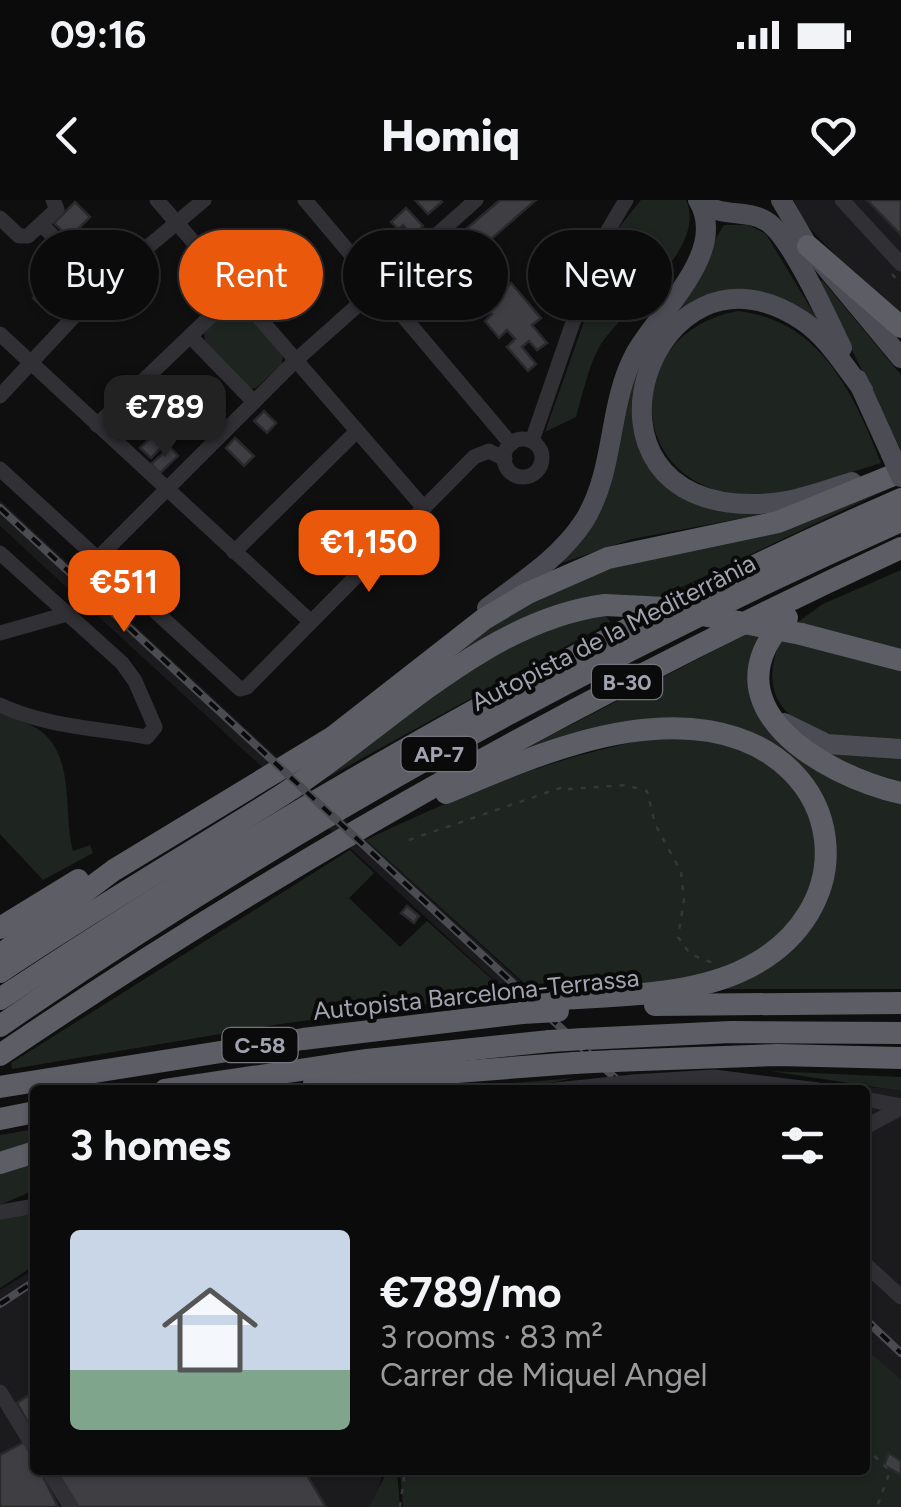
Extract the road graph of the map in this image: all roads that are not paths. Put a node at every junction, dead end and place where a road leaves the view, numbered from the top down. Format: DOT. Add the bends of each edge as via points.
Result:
graph roads {
  1 [pos="54,200"];
  2 [pos="156,200"];
  3 [pos="204,200"];
  4 [pos="305,200"];
  5 [pos="626,200"];
  6 [pos="771,200"];
  7 [pos="781,200"];
  8 [pos="842,200"];
  9 [pos="699,201"];
  10 [pos="468,203"];
  11 [pos="740,216"];
  12 [pos="0,218"];
  13 [pos="176,223"];
  14 [pos="42,225"];
  15 [pos="47,230"];
  16 [pos="182,230"];
  17 [pos="438,230"];
  18 [pos="159,237"];
  19 [pos="343,244"];
  20 [pos="808,246"];
  21 [pos="901,264"];
  22 [pos="343,316"];
  23 [pos="71,320"];
  24 [pos="207,320"];
  25 [pos="260,320"];
  26 [pos="405,320"];
  27 [pos="901,327"];
  28 [pos="0,334"];
  29 [pos="190,336"];
  30 [pos="901,358"];
  31 [pos="295,361"];
  32 [pos="31,363"];
  33 [pos="863,390"];
  34 [pos="0,396"];
  35 [pos="254,402"];
  36 [pos="97,424"];
  37 [pos="357,432"];
  38 [pos="532,442"];
  39 [pos="508,452"];
  40 [pos="899,467"];
  41 [pos="0,469"];
  42 [pos="166,490"];
  43 [pos="901,499"];
  44 [pos="424,508"];
  45 [pos="901,521"];
  46 [pos="901,548"];
  47 [pos="234,552"];
  48 [pos="0,553"];
  49 [pos="97,559"];
  50 [pos="67,614"];
  51 [pos="311,622"];
  52 [pos="0,632"];
  53 [pos="901,660"];
  54 [pos="396,688"];
  55 [pos="758,688"];
  56 [pos="0,706"];
  57 [pos="901,749"];
  58 [pos="253,786"];
  59 [pos="901,793"];
  60 [pos="360,828"];
  61 [pos="0,928"];
  62 [pos="0,954"];
  63 [pos="0,972"];
  64 [pos="0,1000"];
  65 [pos="901,1003"];
  66 [pos="551,1005"];
  67 [pos="0,1026"];
  68 [pos="901,1033"];
  69 [pos="0,1055"];
  70 [pos="897,1058"];
  71 [pos="576,1065"];
  72 [pos="199,1085"];
  73 [pos="316,1085"];
  74 [pos="414,1085"];
  75 [pos="604,1085"];
  76 [pos="753,1085"];
  77 [pos="0,1087"];
  78 [pos="870,1100"];
  79 [pos="901,1107"];
  80 [pos="30,1113"];
  81 [pos="30,1121"];
  82 [pos="0,1122"];
  83 [pos="870,1123"];
  84 [pos="30,1154"];
  85 [pos="0,1163"];
  86 [pos="30,1207"];
  87 [pos="0,1212"];
  88 [pos="870,1269"];
  89 [pos="901,1297"];
  90 [pos="0,1392"];
  91 [pos="30,1441"];
  92 [pos="51,1475"];
  93 [pos="71,1507"];
  1 -- 14 [label="street" via="57,210"];
  2 -- 13 [label="street"];
  3 -- 13 [label="street"];
  4 -- 19 [label="street"];
  5 -- 38 [label="street" via="606,230"];
  6 -- 11 [label="main road"];
  7 -- 20 [label="main road"];
  8 -- 21 [label="street"];
  9 -- 11 [label="main road"];
  9 -- 54 [label="main road" via="704,247 633,358 604,477 582,523 558,552 415,665"];
  10 -- 17 [label="street"];
  11 -- 33 [label="main road" via="772,226"];
  12 -- 14 [label="street" via="19,236"];
  13 -- 16 [label="street"];
  13 -- 18 [label="street"];
  14 -- 15 [label="street"];
  20 -- 27 [label="highway"];
  20 -- 30 [label="main road"];
  22 -- 31 [label="street"];
  23 -- 32 [label="street"];
  24 -- 29 [label="street"];
  25 -- 31 [label="street"];
  26 -- 39 [label="street"];
  28 -- 32 [label="street"];
  29 -- 35 [label="street"];
  29 -- 36 [label="street"];
  31 -- 35 [label="street"];
  31 -- 37 [label="street"];
  32 -- 34 [label="street"];
  32 -- 36 [label="street"];
  33 -- 40 [label="main road"];
  33 -- 40 [label="main road" via="806,323 763,304 728,302 684,320 655,350 641,393 642,424 675,479 702,496 738,504 802,498"];
  35 -- 42 [label="street"];
  36 -- 42 [label="street"];
  37 -- 44 [label="street"];
  37 -- 47 [label="street"];
  38 -- 39 [label="street"];
  38 -- 39 [label="street" via="542,464 530,476 513,474"];
  39 -- 44 [label="street" via="480,453"];
  40 -- 54 [label="highway" via="778,522 630,552 568,574 484,619"];
  41 -- 49 [label="street"];
  42 -- 47 [label="street"];
  42 -- 49 [label="street"];
  43 -- 64 [label="highway, Autopista de la Mediterrània / AP-7" via="642,621 481,707 286,818"];
  44 -- 51 [label="street"];
  45 -- 67 [label="highway, Autopista de la Mediterrània / AP-7" via="665,633 478,732 167,915"];
  46 -- 55 [label="highway" via="785,620 760,656"];
  46 -- 60 [label="highway, B-30" via="597,697"];
  47 -- 51 [label="street"];
  48 -- 50 [label="street"];
  49 -- 51 [label="street" via="240,689"];
  50 -- 52 [label="street"];
  50 -- 56 [label="street" via="135,681 155,727 147,736 43,721"];
  53 -- 63 [label="highway, bridge" via="666,608 605,606 554,616 500,640 293,788"];
  54 -- 58 [label="highway"];
  55 -- 57 [label="main road" via="773,712 802,735 842,748"];
  55 -- 59 [label="highway" via="768,712 798,744 855,778"];
  58 -- 61 [label="highway"];
  58 -- 62 [label="highway" via="114,870"];
  60 -- 66 [label="highway" via="609,736 668,728 746,740 785,764 824,825 826,870 801,927 767,958 738,972 689,986"];
  60 -- 69 [label="highway, B-30"];
  65 -- 66 [label="highway, Autopista Barcelona-Terrassa / C-58"];
  66 -- 77 [label="highway, Autopista Barcelona-Terrassa / C-58, bridge"];
  68 -- 72 [label="highway, C-58, bridge" via="766,1031 550,1041"];
  70 -- 71 [label="highway, bridge"];
  71 -- 73 [label="highway"];
  71 -- 74 [label="highway"];
  75 -- 76 [label="street, bridge" via="714,1077"];
  78 -- 79 [label="street"];
  79 -- 83 [label="street"];
  80 -- 82 [label="highway"];
  81 -- 82 [label="highway"];
  84 -- 85 [label="highway"];
  86 -- 87 [label="street"];
  88 -- 89 [label="street"];
  90 -- 91 [label="street"];
  92 -- 93 [label="street"];
}
